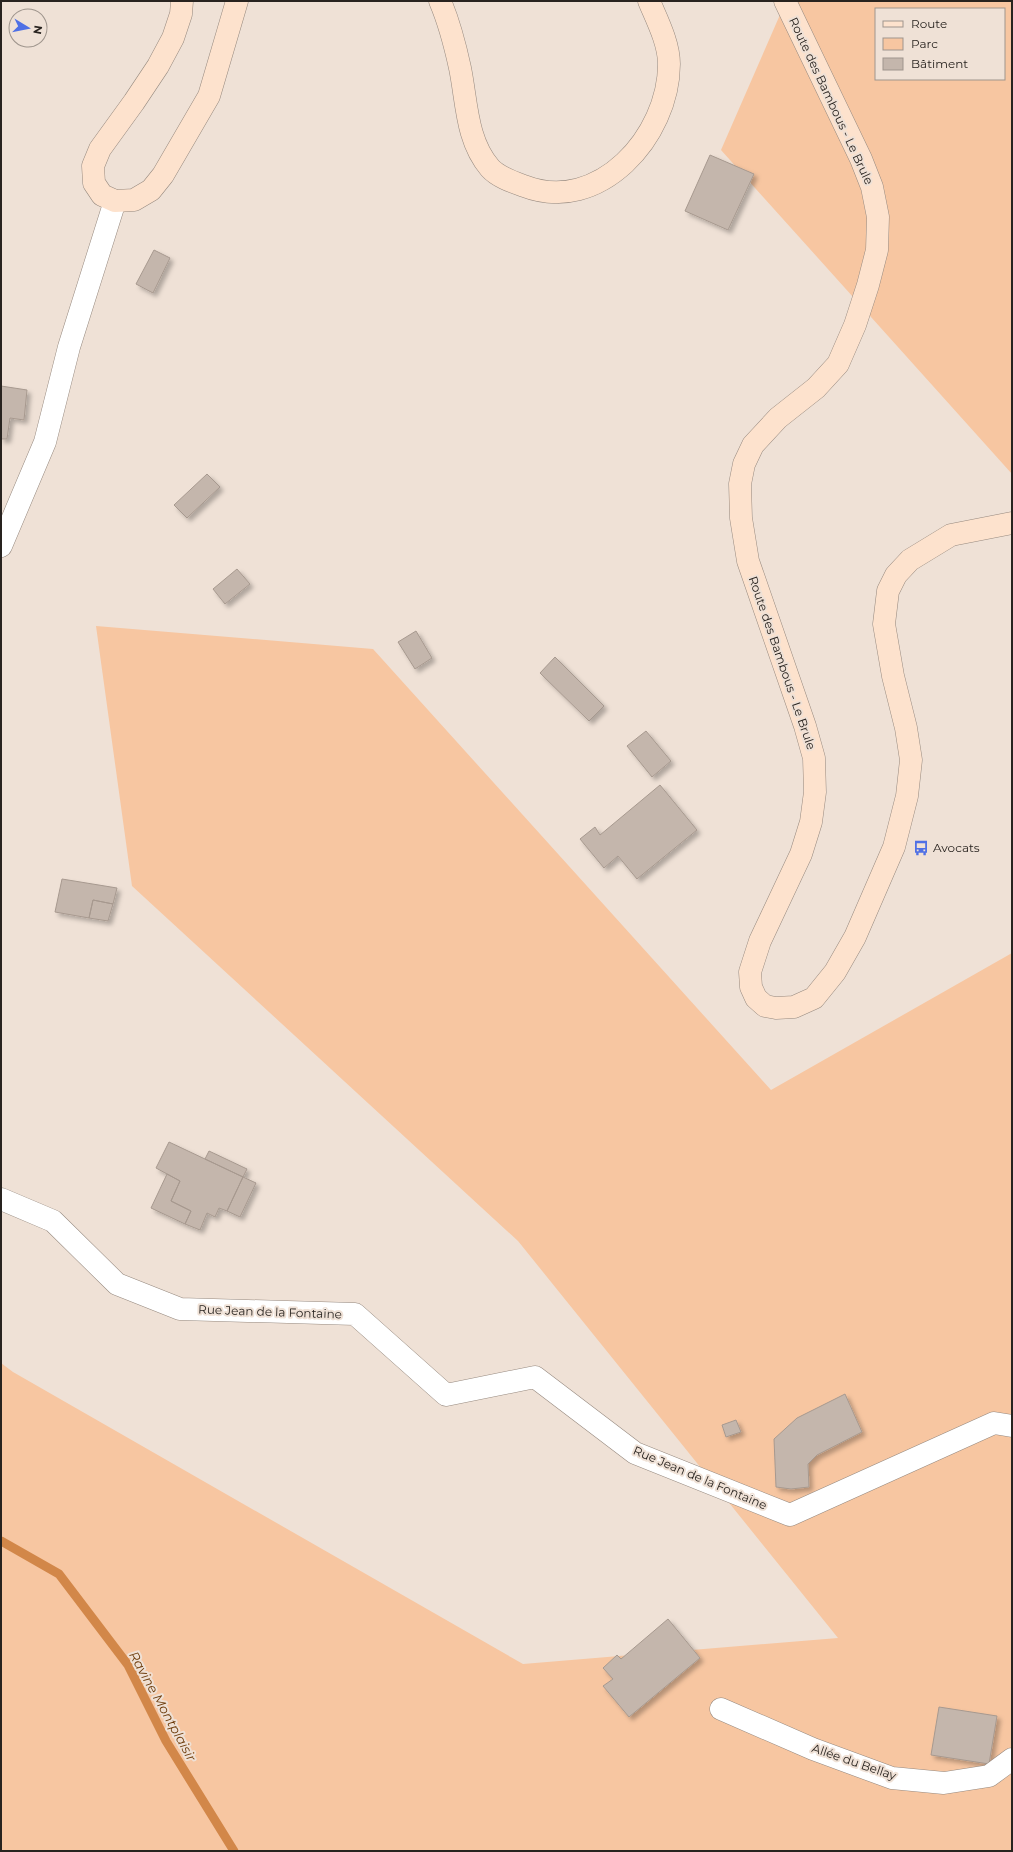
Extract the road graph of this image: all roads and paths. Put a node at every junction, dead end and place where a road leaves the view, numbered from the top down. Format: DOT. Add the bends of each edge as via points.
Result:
graph roads {
  1 [pos="182,1"];
  2 [pos="237,1"];
  3 [pos="440,1"];
  4 [pos="649,1"];
  5 [pos="785,1"];
  6 [pos="115,201"];
  7 [pos="1012,523"];
  8 [pos="1,546"];
  9 [pos="1,1199"];
  10 [pos="1012,1426"];
  11 [pos="721,1709"];
  12 [pos="1012,1759"];
  1 -- 6 [label="main road" via="174,38 138,96 100,149 93,166 94,183 102,195"];
  2 -- 6 [label="main road" via="209,96 163,175 151,190 134,200"];
  3 -- 4 [label="main road" via="447,17 460,67 468,119 476,147 491,169 510,181 537,191 569,192 608,177 635,153 655,124 665,95 669,63 664,37"];
  5 -- 7 [label="main road, Route des Bambous - Le Brule" via="861,159 872,186 878,217 877,250 868,285 856,325 838,364 816,388 778,418 754,445 744,464 740,484 741,518 748,562 814,758 815,792 811,822 801,854 760,941 750,972 751,987 756,998 765,1006 794,1007 814,998 834,972 855,937 894,847 908,796 911,760 884,624 888,591 896,575 910,560 952,535"];
  6 -- 8 [label="street" via="68,347 45,442"];
  9 -- 10 [label="street, Rue Jean de la Fontaine" via="53,1221 117,1284 180,1309 355,1314 446,1395 535,1377 635,1453 790,1516 994,1423"];
  11 -- 12 [label="street, Allée du Bellay" via="812,1748 892,1778 944,1783 989,1776"];
}
